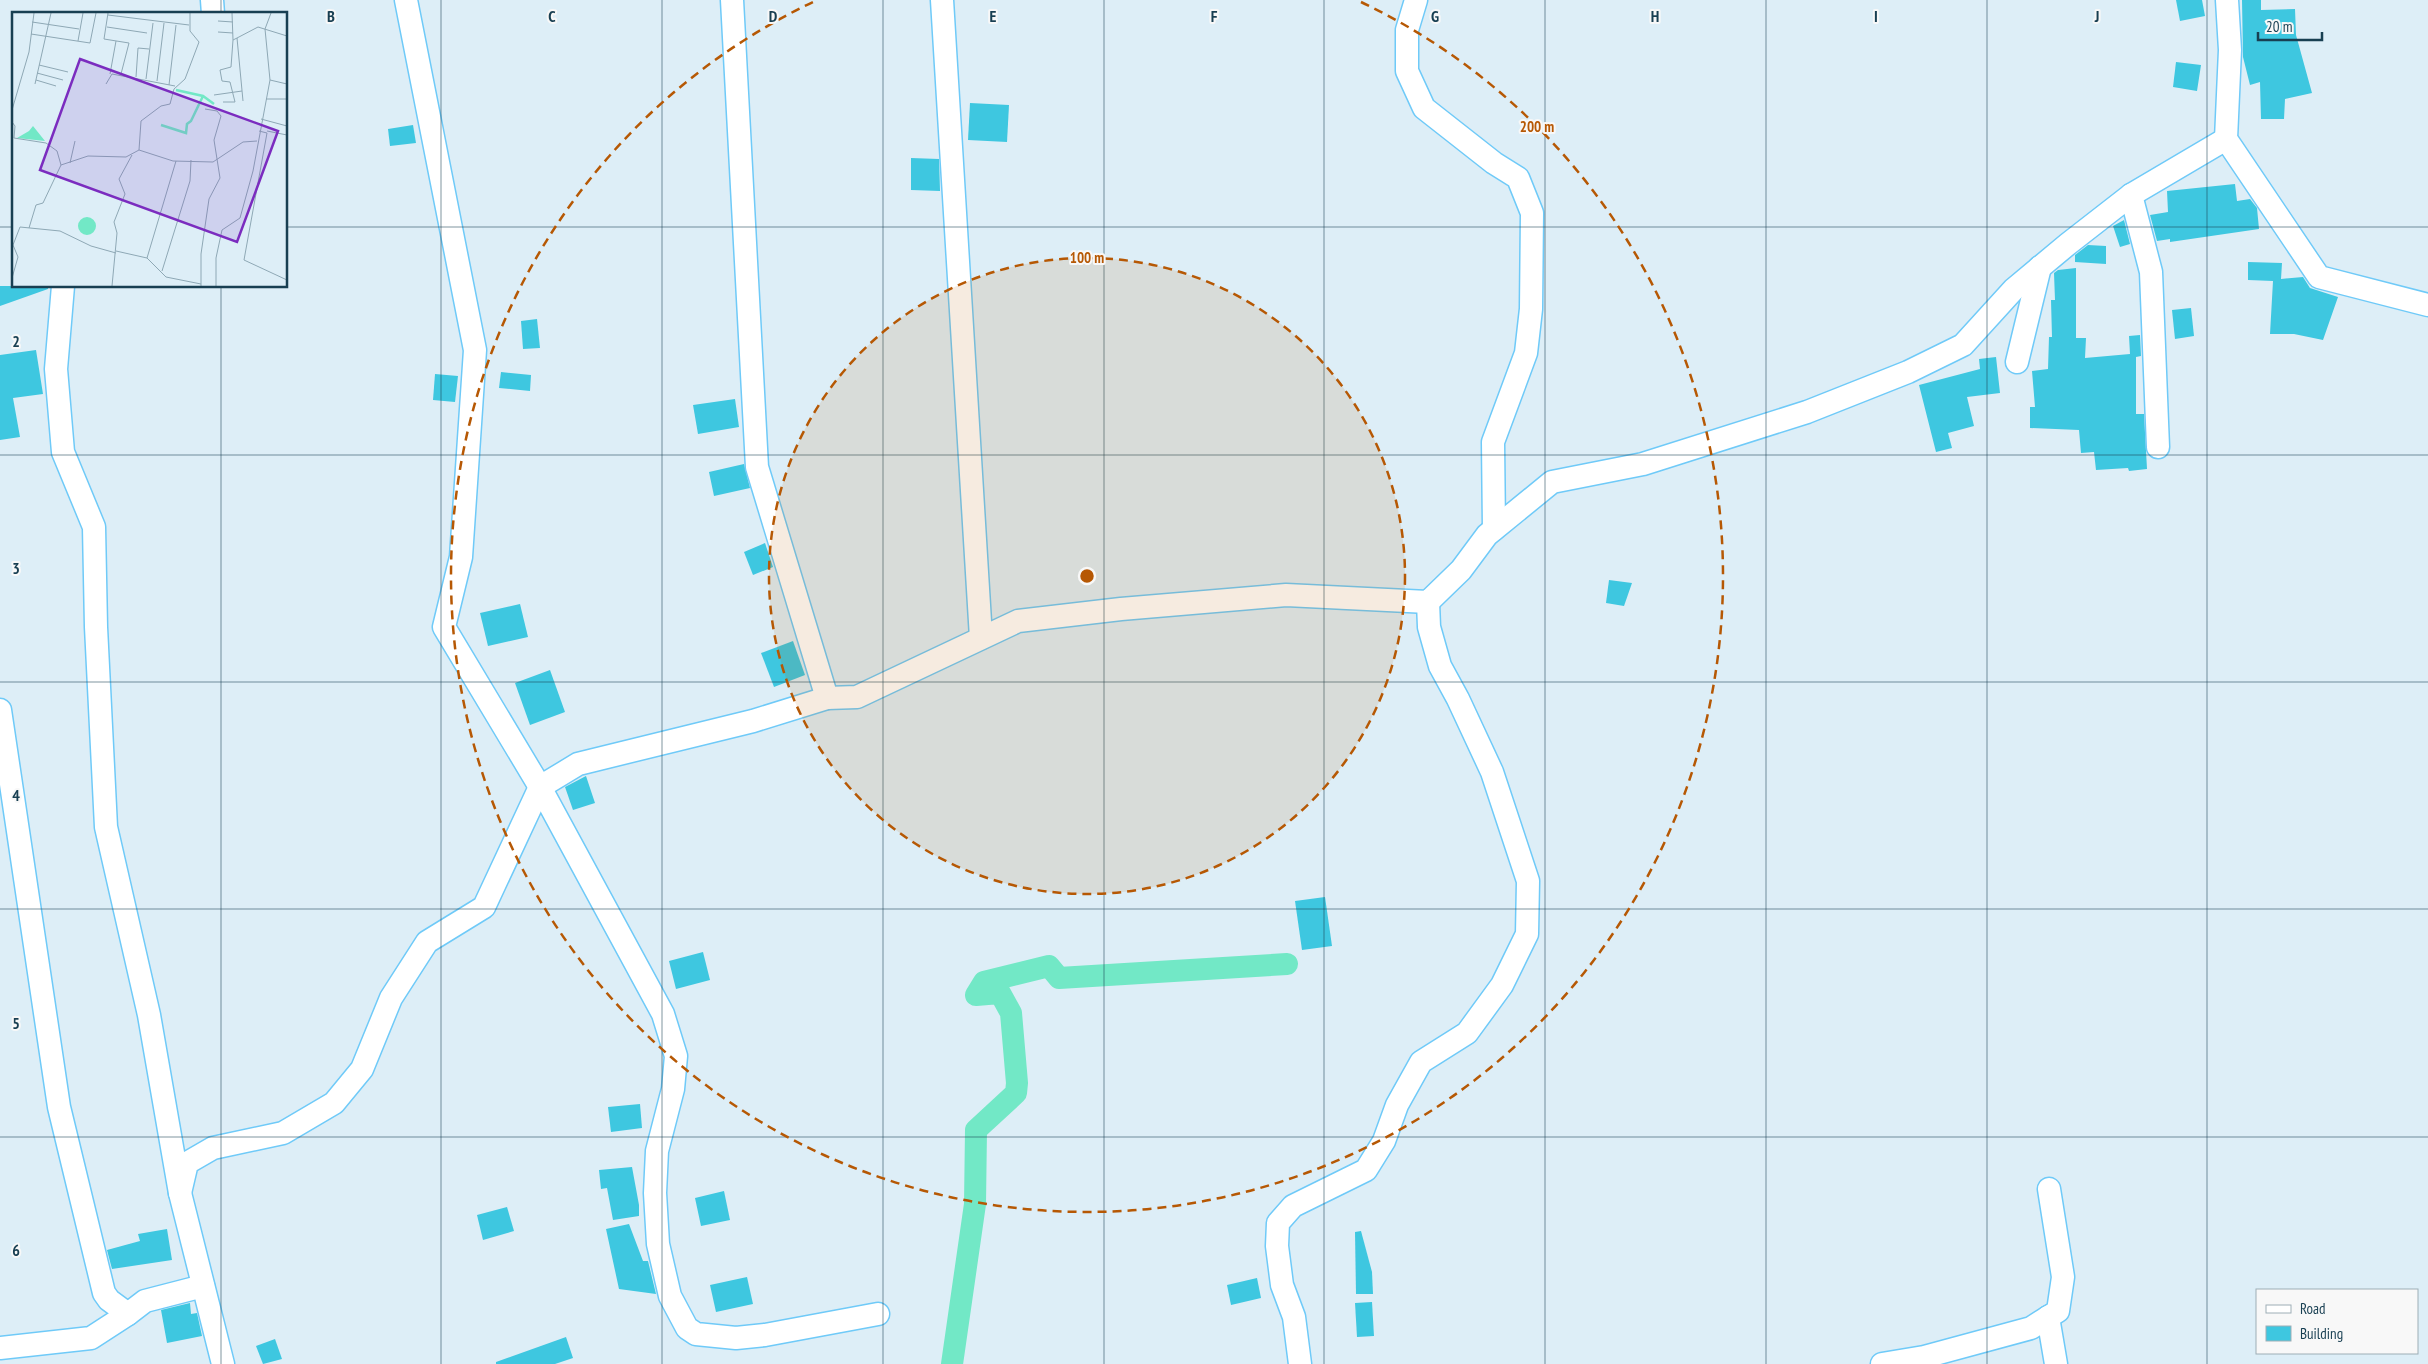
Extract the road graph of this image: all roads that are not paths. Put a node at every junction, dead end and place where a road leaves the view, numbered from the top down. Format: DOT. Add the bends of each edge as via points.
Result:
graph roads {
  1 [pos="406,0"];
  2 [pos="732,0"];
  3 [pos="942,0"];
  4 [pos="1416,0"];
  5 [pos="2227,0"];
  6 [pos="2226,138"];
  7 [pos="2131,195"];
  8 [pos="2040,268"];
  9 [pos="63,288"];
  10 [pos="2428,304"];
  11 [pos="2017,362"];
  12 [pos="2158,447"];
  13 [pos="1494,529"];
  14 [pos="1428,602"];
  15 [pos="981,638"];
  16 [pos="827,698"];
  17 [pos="0,710"];
  18 [pos="540,787"];
  19 [pos="2049,1189"];
  20 [pos="180,1192"];
  21 [pos="203,1286"];
  22 [pos="128,1314"];
  23 [pos="878,1314"];
  24 [pos="2048,1317"];
  25 [pos="0,1348"];
  26 [pos="1924,1361"];
  27 [pos="223,1364"];
  28 [pos="1300,1364"];
  29 [pos="1882,1364"];
  30 [pos="2056,1364"];
  1 -- 18 [label="street" via="475,350 461,558 444,627"];
  2 -- 16 [label="street" via="757,467"];
  3 -- 15 [label="street"];
  4 -- 13 [label="street" via="1407,30 1407,71 1424,108 1518,178 1532,213 1531,309 1526,353 1493,442"];
  5 -- 6 [label="street" via="2230,50"];
  6 -- 7 [label="street"];
  6 -- 10 [label="street" via="2319,277"];
  7 -- 8 [label="street"];
  7 -- 12 [label="street" via="2151,272"];
  8 -- 11 [label="street"];
  8 -- 13 [label="street" via="2014,290 1963,345 1908,372 1808,412 1643,464 1552,482"];
  9 -- 20 [label="street" via="56,369 63,452 94,527 106,827 149,1014"];
  13 -- 14 [label="street" via="1462,570"];
  14 -- 15 [label="street" via="1286,595 1018,621"];
  14 -- 28 [label="street" via="1429,627 1440,666 1492,772 1528,881 1527,934 1502,985 1467,1033 1421,1062 1397,1105 1384,1141 1366,1170 1293,1206 1278,1223 1282,1285 1294,1317"];
  15 -- 16 [label="street" via="857,697"];
  16 -- 18 [label="street" via="753,721 578,764"];
  17 -- 22 [label="street" via="60,1107 104,1293"];
  18 -- 20 [label="street" via="484,907 427,942 391,998 362,1069 334,1104 283,1133 213,1148 187,1162"];
  18 -- 23 [label="street" via="663,1014 676,1056 673,1089 656,1151 655,1193 658,1244 670,1296 687,1328 696,1334 736,1338"];
  19 -- 24 [label="street" via="2063,1278 2058,1311"];
  20 -- 21 [label="street"];
  21 -- 22 [label="street" via="145,1301"];
  21 -- 27 [label="street"];
  22 -- 25 [label="street" via="91,1338"];
  24 -- 26 [label="street" via="2031,1328"];
  24 -- 30 [label="street"];
  26 -- 29 [label="street"];
}
